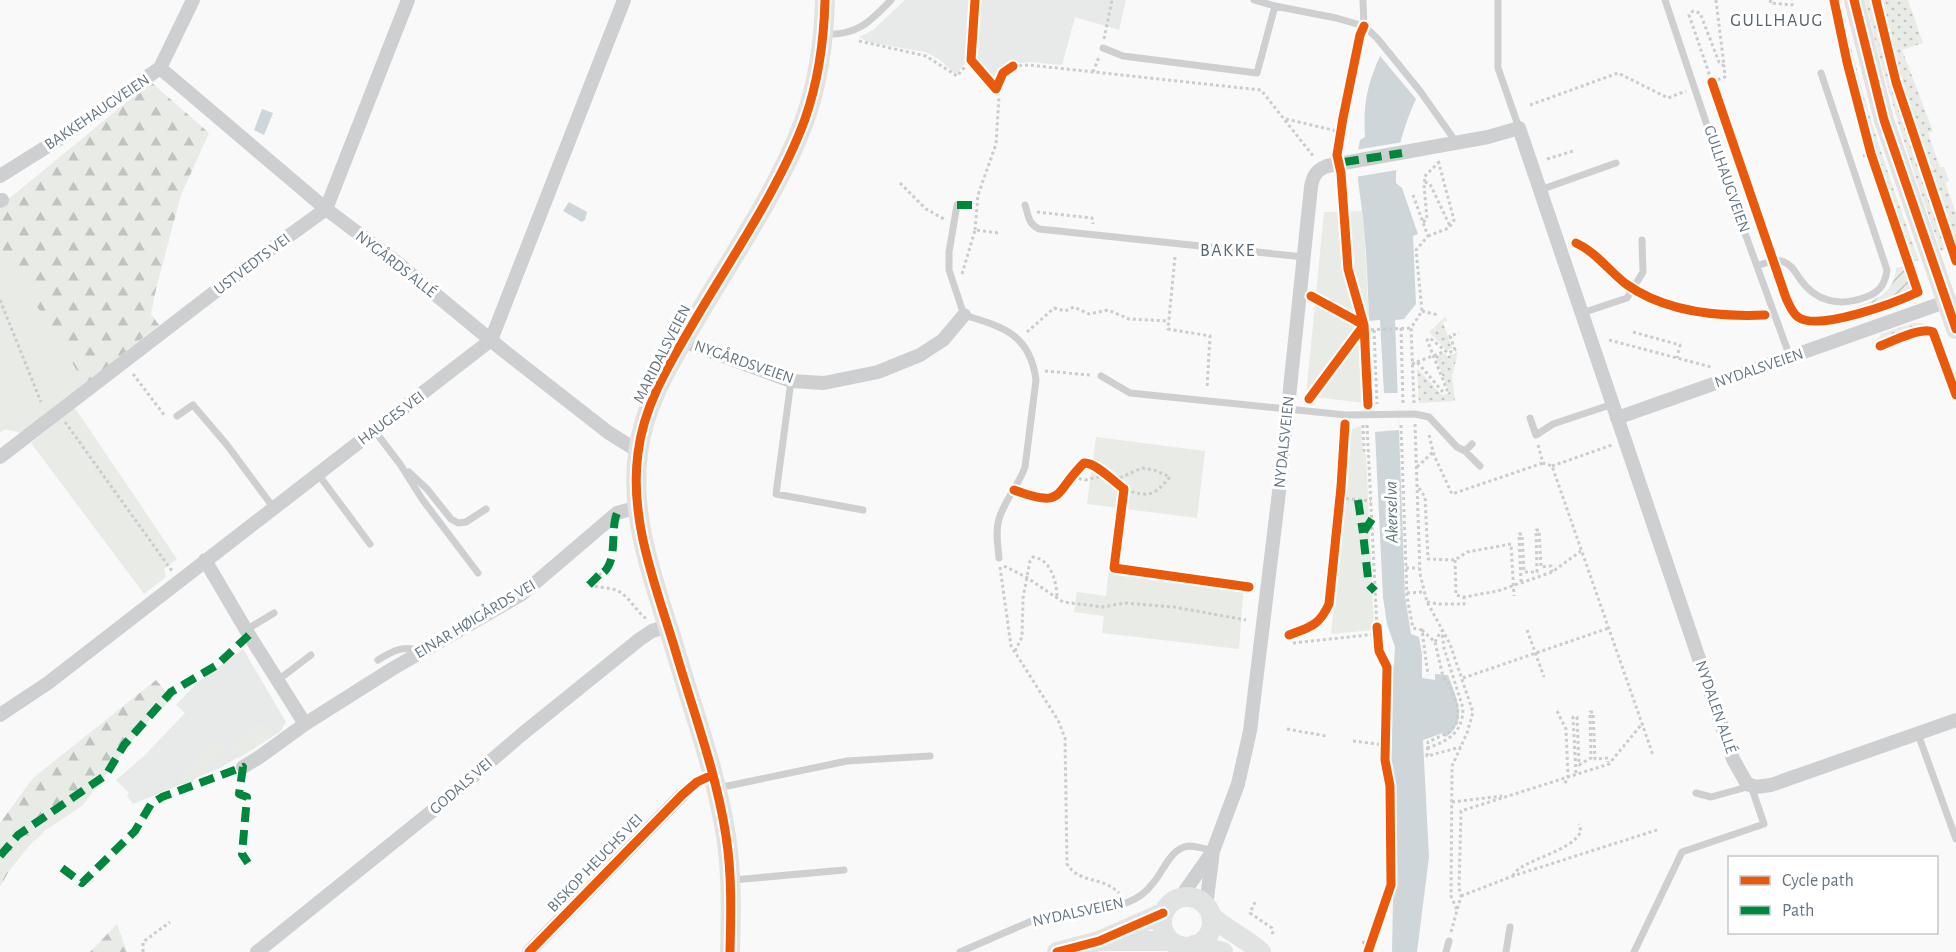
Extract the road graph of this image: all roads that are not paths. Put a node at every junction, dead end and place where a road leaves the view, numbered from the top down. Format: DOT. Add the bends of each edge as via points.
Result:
graph roads {
  1 [pos="193,0"];
  2 [pos="408,0"];
  3 [pos="624,0"];
  4 [pos="825,0"];
  5 [pos="891,0"];
  6 [pos="1254,0"];
  7 [pos="1363,0"];
  8 [pos="1498,0"];
  9 [pos="1665,0"];
  10 [pos="1854,0"];
  11 [pos="1275,6"];
  12 [pos="1364,27"];
  13 [pos="823,33"];
  14 [pos="1103,48"];
  15 [pos="160,68"];
  16 [pos="1821,73"];
  17 [pos="1519,128"];
  18 [pos="1456,143"];
  19 [pos="1616,163"];
  20 [pos="0,176"];
  21 [pos="1540,190"];
  22 [pos="957,205"];
  23 [pos="1026,207"];
  24 [pos="326,209"];
  25 [pos="1642,240"];
  26 [pos="1304,257"];
  27 [pos="1757,266"];
  28 [pos="1945,302"];
  29 [pos="1582,313"];
  30 [pos="964,315"];
  31 [pos="1956,329"];
  32 [pos="490,340"];
  33 [pos="683,340"];
  34 [pos="1790,357"];
  35 [pos="1101,376"];
  36 [pos="791,381"];
  37 [pos="1613,404"];
  38 [pos="1288,408"];
  39 [pos="177,416"];
  40 [pos="1530,418"];
  41 [pos="1617,418"];
  42 [pos="374,430"];
  43 [pos="1472,444"];
  44 [pos="638,451"];
  45 [pos="1465,451"];
  46 [pos="0,457"];
  47 [pos="400,464"];
  48 [pos="1480,466"];
  49 [pos="318,474"];
  50 [pos="273,507"];
  51 [pos="638,507"];
  52 [pos="486,509"];
  53 [pos="863,510"];
  54 [pos="370,544"];
  55 [pos="999,558"];
  56 [pos="205,560"];
  57 [pos="478,573"];
  58 [pos="274,613"];
  59 [pos="668,626"];
  60 [pos="246,630"];
  61 [pos="422,652"];
  62 [pos="311,655"];
  63 [pos="378,660"];
  64 [pos="278,680"];
  65 [pos="0,715"];
  66 [pos="1956,720"];
  67 [pos="305,724"];
  68 [pos="1918,734"];
  69 [pos="930,756"];
  70 [pos="243,767"];
  71 [pos="1751,786"];
  72 [pos="716,788"];
  73 [pos="1696,793"];
  74 [pos="682,795"];
  75 [pos="1956,839"];
  76 [pos="1213,851"];
  77 [pos="844,870"];
  78 [pos="730,880"];
  79 [pos="1180,898"];
  80 [pos="1209,911"];
  81 [pos="1163,913"];
  82 [pos="1510,927"];
  83 [pos="1099,941"];
  84 [pos="1170,941"];
  85 [pos="1449,941"];
  86 [pos="1194,945"];
  87 [pos="257,952"];
  88 [pos="529,952"];
  89 [pos="730,952"];
  90 [pos="960,952"];
  91 [pos="1057,952"];
  92 [pos="1223,952"];
  93 [pos="1261,952"];
  94 [pos="1446,952"];
  95 [pos="1506,952"];
  96 [pos="1634,952"];
  1 -- 15 [label="street, BAKKEHAUGVEIEN"];
  2 -- 24 [label="street"];
  3 -- 32 [label="street"];
  4 -- 13 [label="main road, MARIDALSVEIEN"];
  5 -- 13 [label="lane" via="858,29"];
  6 -- 11 [label="lane"];
  7 -- 12 [label="lane"];
  8 -- 17 [label="lane" via="1498,68"];
  9 -- 27 [label="lane, GULLHAUGVEIEN"];
  10 -- 28 [label="main road" via="1884,120"];
  11 -- 12 [label="lane"];
  11 -- 14 [label="lane" via="1257,73 1123,56"];
  12 -- 18 [label="lane" via="1420,90"];
  13 -- 33 [label="main road, MARIDALSVEIEN" via="813,92 794,146"];
  15 -- 20 [label="street, BAKKEHAUGVEIEN"];
  15 -- 24 [label="street, NYGÅRDS ALLÉ"];
  16 -- 27 [label="lane" via="1887,270 1886,277 1882,288 1870,296 1838,302 1810,292 1792,266 1783,261"];
  17 -- 18 [label="street, NYDALSVEIEN"];
  17 -- 21 [label="street"];
  18 -- 26 [label="street, NYDALSVEIEN" via="1319,169 1312,180"];
  19 -- 21 [label="lane"];
  21 -- 29 [label="street"];
  22 -- 30 [label="lane" via="949,270"];
  23 -- 26 [label="lane" via="1028,219 1039,229"];
  24 -- 32 [label="street, NYGÅRDS ALLÉ"];
  24 -- 46 [label="street, USTVEDTS VEI"];
  25 -- 29 [label="lane" via="1643,272 1627,298"];
  26 -- 38 [label="street, NYDALSVEIEN"];
  27 -- 34 [label="lane, GULLHAUGVEIEN"];
  28 -- 31 [label="main road"];
  28 -- 34 [label="street, NYDALSVEIEN"];
  29 -- 37 [label="street"];
  30 -- 36 [label="street, NYGÅRDSVEIEN" via="943,340 906,362 849,379 824,383"];
  30 -- 55 [label="lane" via="1003,327 1018,339 1029,354 1036,380 1024,467 999,518"];
  32 -- 42 [label="street, HAUGES VEI"];
  32 -- 44 [label="street, NYGÅRDS ALLÉ"];
  33 -- 36 [label="street, NYGÅRDSVEIEN"];
  33 -- 44 [label="main road, MARIDALSVEIEN" via="650,406"];
  34 -- 41 [label="street, NYDALSVEIEN"];
  35 -- 38 [label="lane" via="1130,393"];
  36 -- 53 [label="lane" via="776,494"];
  37 -- 40 [label="lane" via="1553,424 1536,435"];
  37 -- 41 [label="street"];
  38 -- 45 [label="lane" via="1384,414 1398,407 1429,417"];
  38 -- 76 [label="street, NYDALSVEIEN" via="1247,749 1236,792"];
  39 -- 50 [label="lane" via="193,405"];
  41 -- 71 [label="street, NYDALEN ALLÉ" via="1733,759 1744,781"];
  42 -- 47 [label="lane"];
  42 -- 49 [label="street, HAUGES VEI"];
  43 -- 45 [label="lane"];
  44 -- 51 [label="main road, MARIDALSVEIEN"];
  45 -- 48 [label="lane"];
  47 -- 52 [label="lane" via="458,523"];
  47 -- 57 [label="lane"];
  49 -- 50 [label="street, HAUGES VEI"];
  49 -- 54 [label="lane"];
  50 -- 56 [label="street, HAUGES VEI"];
  51 -- 59 [label="main road, MARIDALSVEIEN"];
  51 -- 61 [label="street, EINAR HØIGÅRDS VEI" via="617,513 522,594"];
  56 -- 60 [label="street"];
  56 -- 65 [label="street, HAUGES VEI"];
  58 -- 60 [label="lane"];
  59 -- 72 [label="main road, MARIDALSVEIEN"];
  59 -- 87 [label="street, GODALS VEI" via="640,639"];
  60 -- 64 [label="street"];
  61 -- 63 [label="lane" via="403,648"];
  61 -- 67 [label="street, EINAR HØIGÅRDS VEI"];
  62 -- 64 [label="lane"];
  64 -- 67 [label="street"];
  66 -- 68 [label="street"];
  67 -- 70 [label="street, EINAR HØIGÅRDS VEI"];
  68 -- 71 [label="street" via="1771,785"];
  68 -- 75 [label="lane"];
  69 -- 72 [label="lane" via="847,761"];
  71 -- 73 [label="lane" via="1711,797"];
  71 -- 96 [label="lane" via="1764,824 1682,852"];
  72 -- 78 [label="main road, MARIDALSVEIEN" via="726,833"];
  74 -- 88 [label="street, BISKOP HEUCHS VEI"];
  76 -- 79 [label="street, NYDALSVEIEN"];
  76 -- 80 [label="street, NYDALSVEIEN"];
  76 -- 90 [label="lane, NYDALSVEIEN" via="1179,849 1147,891 1126,903 1034,920"];
  77 -- 78 [label="lane"];
  78 -- 89 [label="main road, MARIDALSVEIEN"];
  79 -- 80 [label="main road" via="1194,898"];
  79 -- 81 [label="main road"];
  80 -- 86 [label="main road" via="1210,931"];
  80 -- 93 [label="main road"];
  81 -- 83 [label="main road"];
  81 -- 84 [label="main road" via="1163,928"];
  82 -- 95 [label="lane"];
  83 -- 84 [label="main road"];
  83 -- 91 [label="main road"];
  84 -- 86 [label="main road"];
  85 -- 94 [label="lane"];
  86 -- 92 [label="main road"];
}
